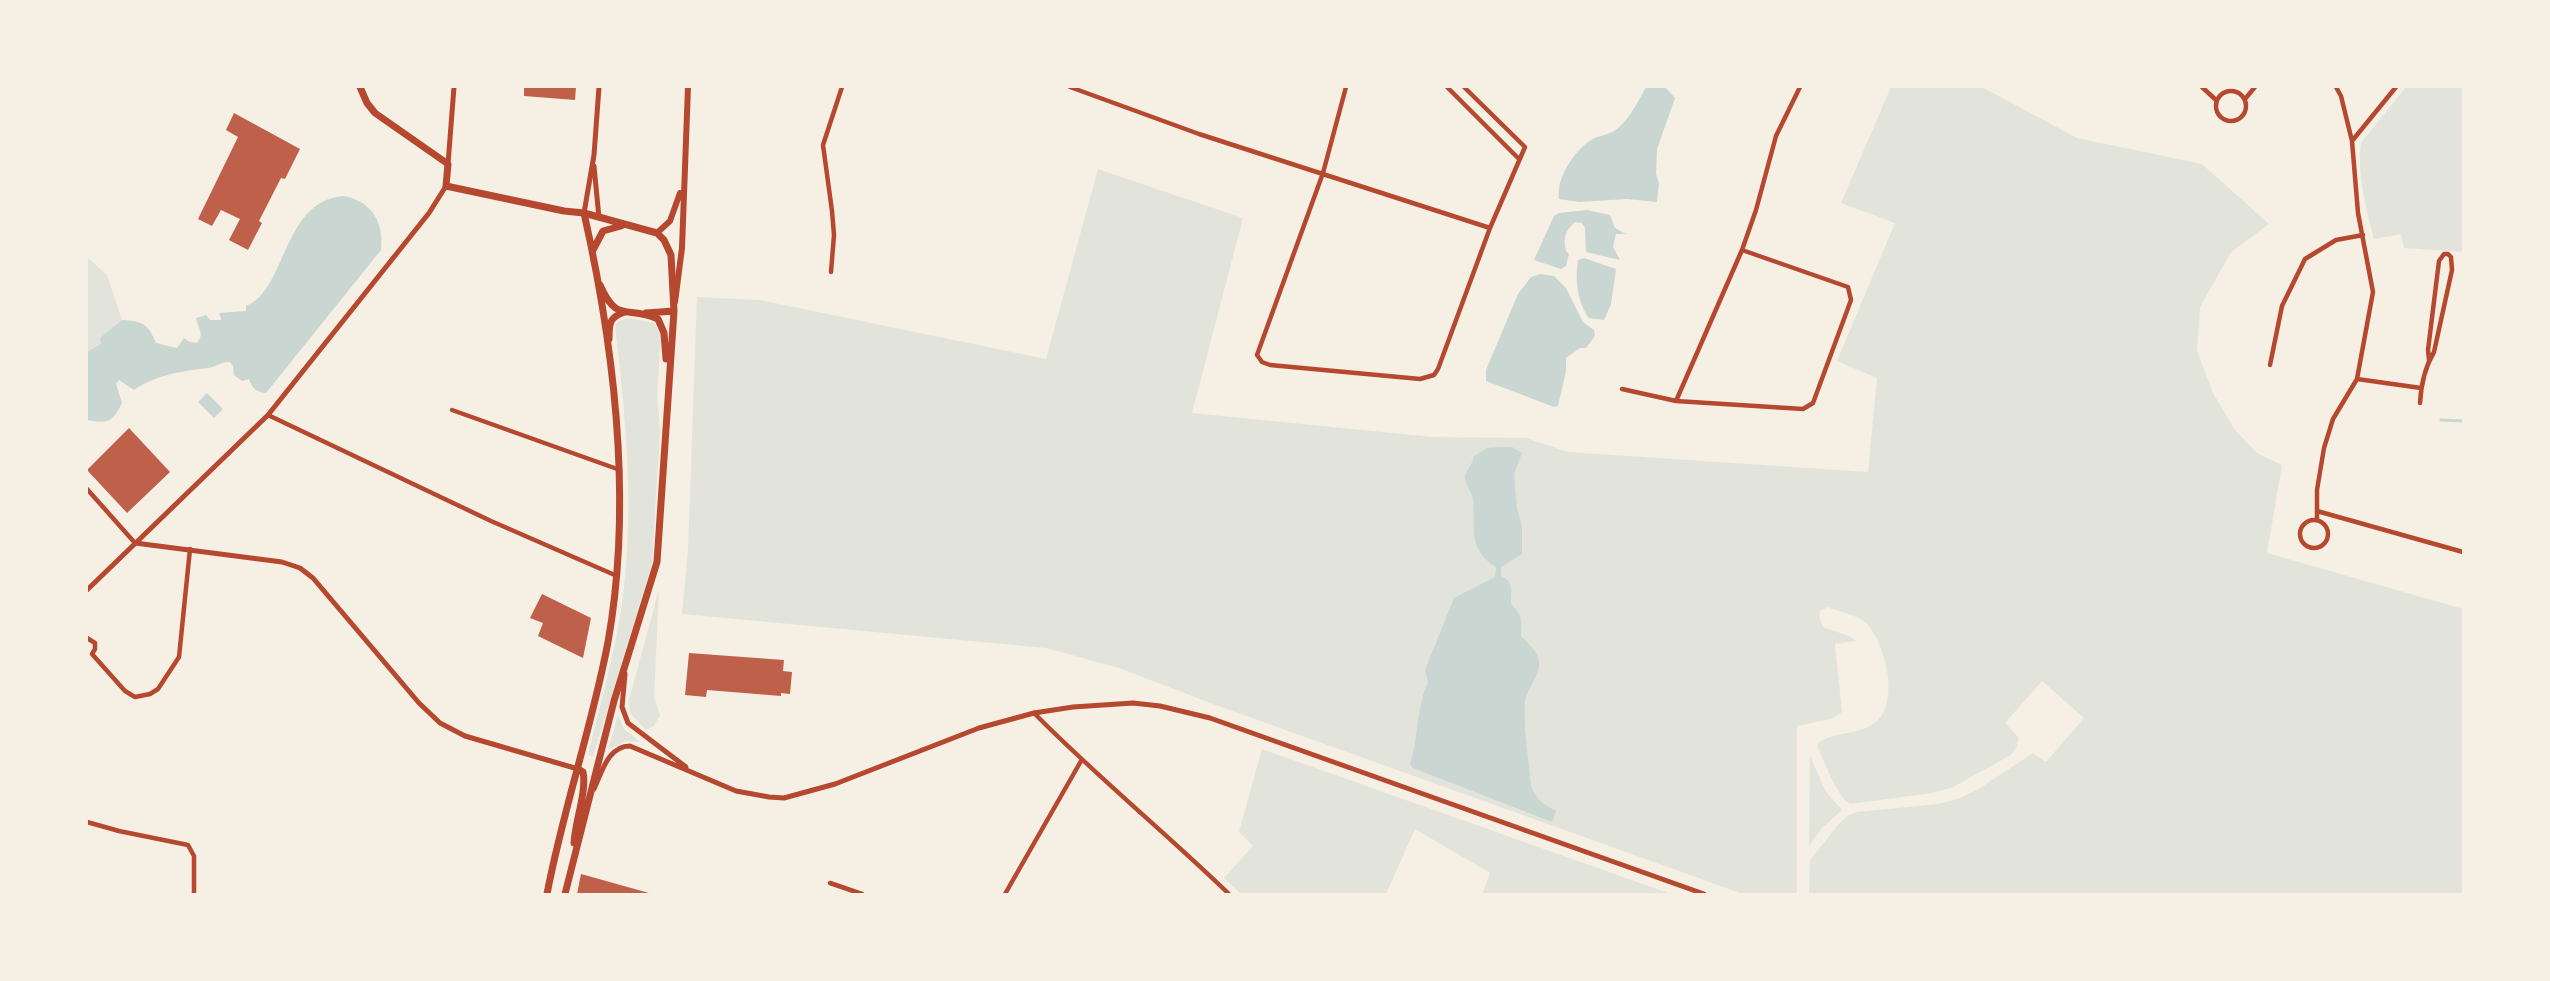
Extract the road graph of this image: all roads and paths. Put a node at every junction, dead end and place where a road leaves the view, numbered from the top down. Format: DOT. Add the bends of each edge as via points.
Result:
graph roads {
  1 [pos="360,87"];
  2 [pos="454,87"];
  3 [pos="599,87"];
  4 [pos="688,87"];
  5 [pos="842,87"];
  6 [pos="1070,87"];
  7 [pos="1346,87"];
  8 [pos="1447,87"];
  9 [pos="1465,87"];
  10 [pos="1800,87"];
  11 [pos="2202,87"];
  12 [pos="2255,87"];
  13 [pos="2336,87"];
  14 [pos="2396,87"];
  15 [pos="2231,89"];
  16 [pos="1458,98"];
  17 [pos="2245,99"];
  18 [pos="2217,101"];
  19 [pos="2352,141"];
  20 [pos="594,155"];
  21 [pos="1519,159"];
  22 [pos="448,164"];
  23 [pos="1323,173"];
  24 [pos="683,178"];
  25 [pos="446,186"];
  26 [pos="584,213"];
  27 [pos="599,218"];
  28 [pos="623,225"];
  29 [pos="1490,228"];
  30 [pos="657,233"];
  31 [pos="2363,235"];
  32 [pos="1742,250"];
  33 [pos="592,251"];
  34 [pos="831,272"];
  35 [pos="596,274"];
  36 [pos="674,311"];
  37 [pos="625,312"];
  38 [pos="643,314"];
  39 [pos="2429,360"];
  40 [pos="609,364"];
  41 [pos="2271,365"];
  42 [pos="2357,379"];
  43 [pos="668,387"];
  44 [pos="2421,388"];
  45 [pos="1622,389"];
  46 [pos="1676,401"];
  47 [pos="2420,403"];
  48 [pos="452,410"];
  49 [pos="268,415"];
  50 [pos="620,470"];
  51 [pos="87,489"];
  52 [pos="2317,511"];
  53 [pos="2317,520"];
  54 [pos="135,543"];
  55 [pos="189,549"];
  56 [pos="2463,552"];
  57 [pos="617,576"];
  58 [pos="87,590"];
  59 [pos="87,638"];
  60 [pos="89,655"];
  61 [pos="625,669"];
  62 [pos="1034,713"];
  63 [pos="1081,761"];
  64 [pos="578,769"];
  65 [pos="694,773"];
  66 [pos="590,796"];
  67 [pos="87,821"];
  68 [pos="573,861"];
  69 [pos="830,883"];
  70 [pos="194,894"];
  71 [pos="547,894"];
  72 [pos="565,894"];
  73 [pos="862,894"];
  74 [pos="1005,894"];
  75 [pos="1229,894"];
  76 [pos="1704,894"];
  1 -- 22 [label="main road" via="375,112"];
  2 -- 22 [label="street"];
  3 -- 20 [label="street"];
  4 -- 24 [label="main road"];
  5 -- 34 [label="street" via="823,145 834,235"];
  6 -- 23 [label="street"];
  7 -- 23 [label="street"];
  8 -- 16 [label="street"];
  9 -- 16 [label="street"];
  9 -- 21 [label="street" via="1525,147"];
  10 -- 32 [label="street" via="1776,136"];
  11 -- 18 [label="street"];
  12 -- 17 [label="street"];
  13 -- 19 [label="street"];
  14 -- 19 [label="street"];
  15 -- 17 [label="street"];
  15 -- 18 [label="street"];
  16 -- 21 [label="street"];
  17 -- 18 [label="street" via="2244,114 2232,121 2219,115"];
  19 -- 31 [label="street"];
  20 -- 26 [label="street"];
  20 -- 27 [label="street"];
  21 -- 29 [label="street"];
  22 -- 25 [label="main road"];
  23 -- 29 [label="street"];
  23 -- 29 [label="street" via="1257,352 1262,362 1270,365 1420,379 1431,376 1438,369"];
  24 -- 30 [label="main road" via="670,220"];
  24 -- 36 [label="main road" via="680,274"];
  25 -- 26 [label="main road"];
  25 -- 49 [label="street" via="429,213"];
  26 -- 27 [label="main road"];
  26 -- 33 [label="main road"];
  27 -- 28 [label="main road"];
  28 -- 30 [label="main road"];
  28 -- 33 [label="main road" via="603,231"];
  30 -- 36 [label="main road" via="671,255"];
  31 -- 41 [label="street" via="2336,240 2305,259 2282,306"];
  31 -- 42 [label="street" via="2373,292"];
  32 -- 46 [label="street"];
  32 -- 46 [label="street" via="1848,287 1851,293 1813,403 1803,409"];
  33 -- 35 [label="main road"];
  35 -- 37 [label="main road" via="610,305"];
  35 -- 40 [label="main road"];
  36 -- 38 [label="main road"];
  36 -- 43 [label="main road"];
  37 -- 38 [label="main road"];
  37 -- 40 [label="main road" via="615,315 609,323"];
  38 -- 43 [label="main road" via="658,319 662,325"];
  39 -- 39 [label="street" via="2452,270 2448,254 2439,261"];
  39 -- 44 [label="street"];
  40 -- 50 [label="main road"];
  42 -- 44 [label="street"];
  42 -- 52 [label="street" via="2328,432 2320,466"];
  43 -- 61 [label="main road" via="657,562"];
  44 -- 47 [label="street"];
  45 -- 46 [label="street"];
  48 -- 50 [label="street"];
  49 -- 54 [label="street"];
  49 -- 57 [label="street"];
  50 -- 57 [label="main road"];
  51 -- 54 [label="street"];
  52 -- 53 [label="street"];
  52 -- 56 [label="street"];
  53 -- 53 [label="street" via="2305,522 2301,529 2302,541 2312,548 2323,545 2328,538 2326,526"];
  54 -- 55 [label="street"];
  54 -- 58 [label="street"];
  55 -- 60 [label="street" via="179,657 158,690 135,697"];
  55 -- 64 [label="street" via="300,568 440,723 465,736"];
  57 -- 64 [label="main road" via="608,643"];
  59 -- 60 [label="street" via="95,646"];
  61 -- 65 [label="street" via="622,707 628,723"];
  61 -- 66 [label="main road"];
  62 -- 63 [label="street"];
  62 -- 65 [label="street" via="979,729 799,795 769,797 736,791"];
  62 -- 76 [label="street" via="1133,703 1210,718"];
  63 -- 74 [label="street"];
  63 -- 75 [label="street"];
  64 -- 68 [label="main road" via="583,772 584,785 575,825"];
  64 -- 71 [label="main road"];
  65 -- 66 [label="street" via="625,746 611,755"];
  66 -- 68 [label="main road"];
  67 -- 70 [label="street" via="188,845 194,856"];
  68 -- 72 [label="main road"];
  69 -- 73 [label="street"];
}
